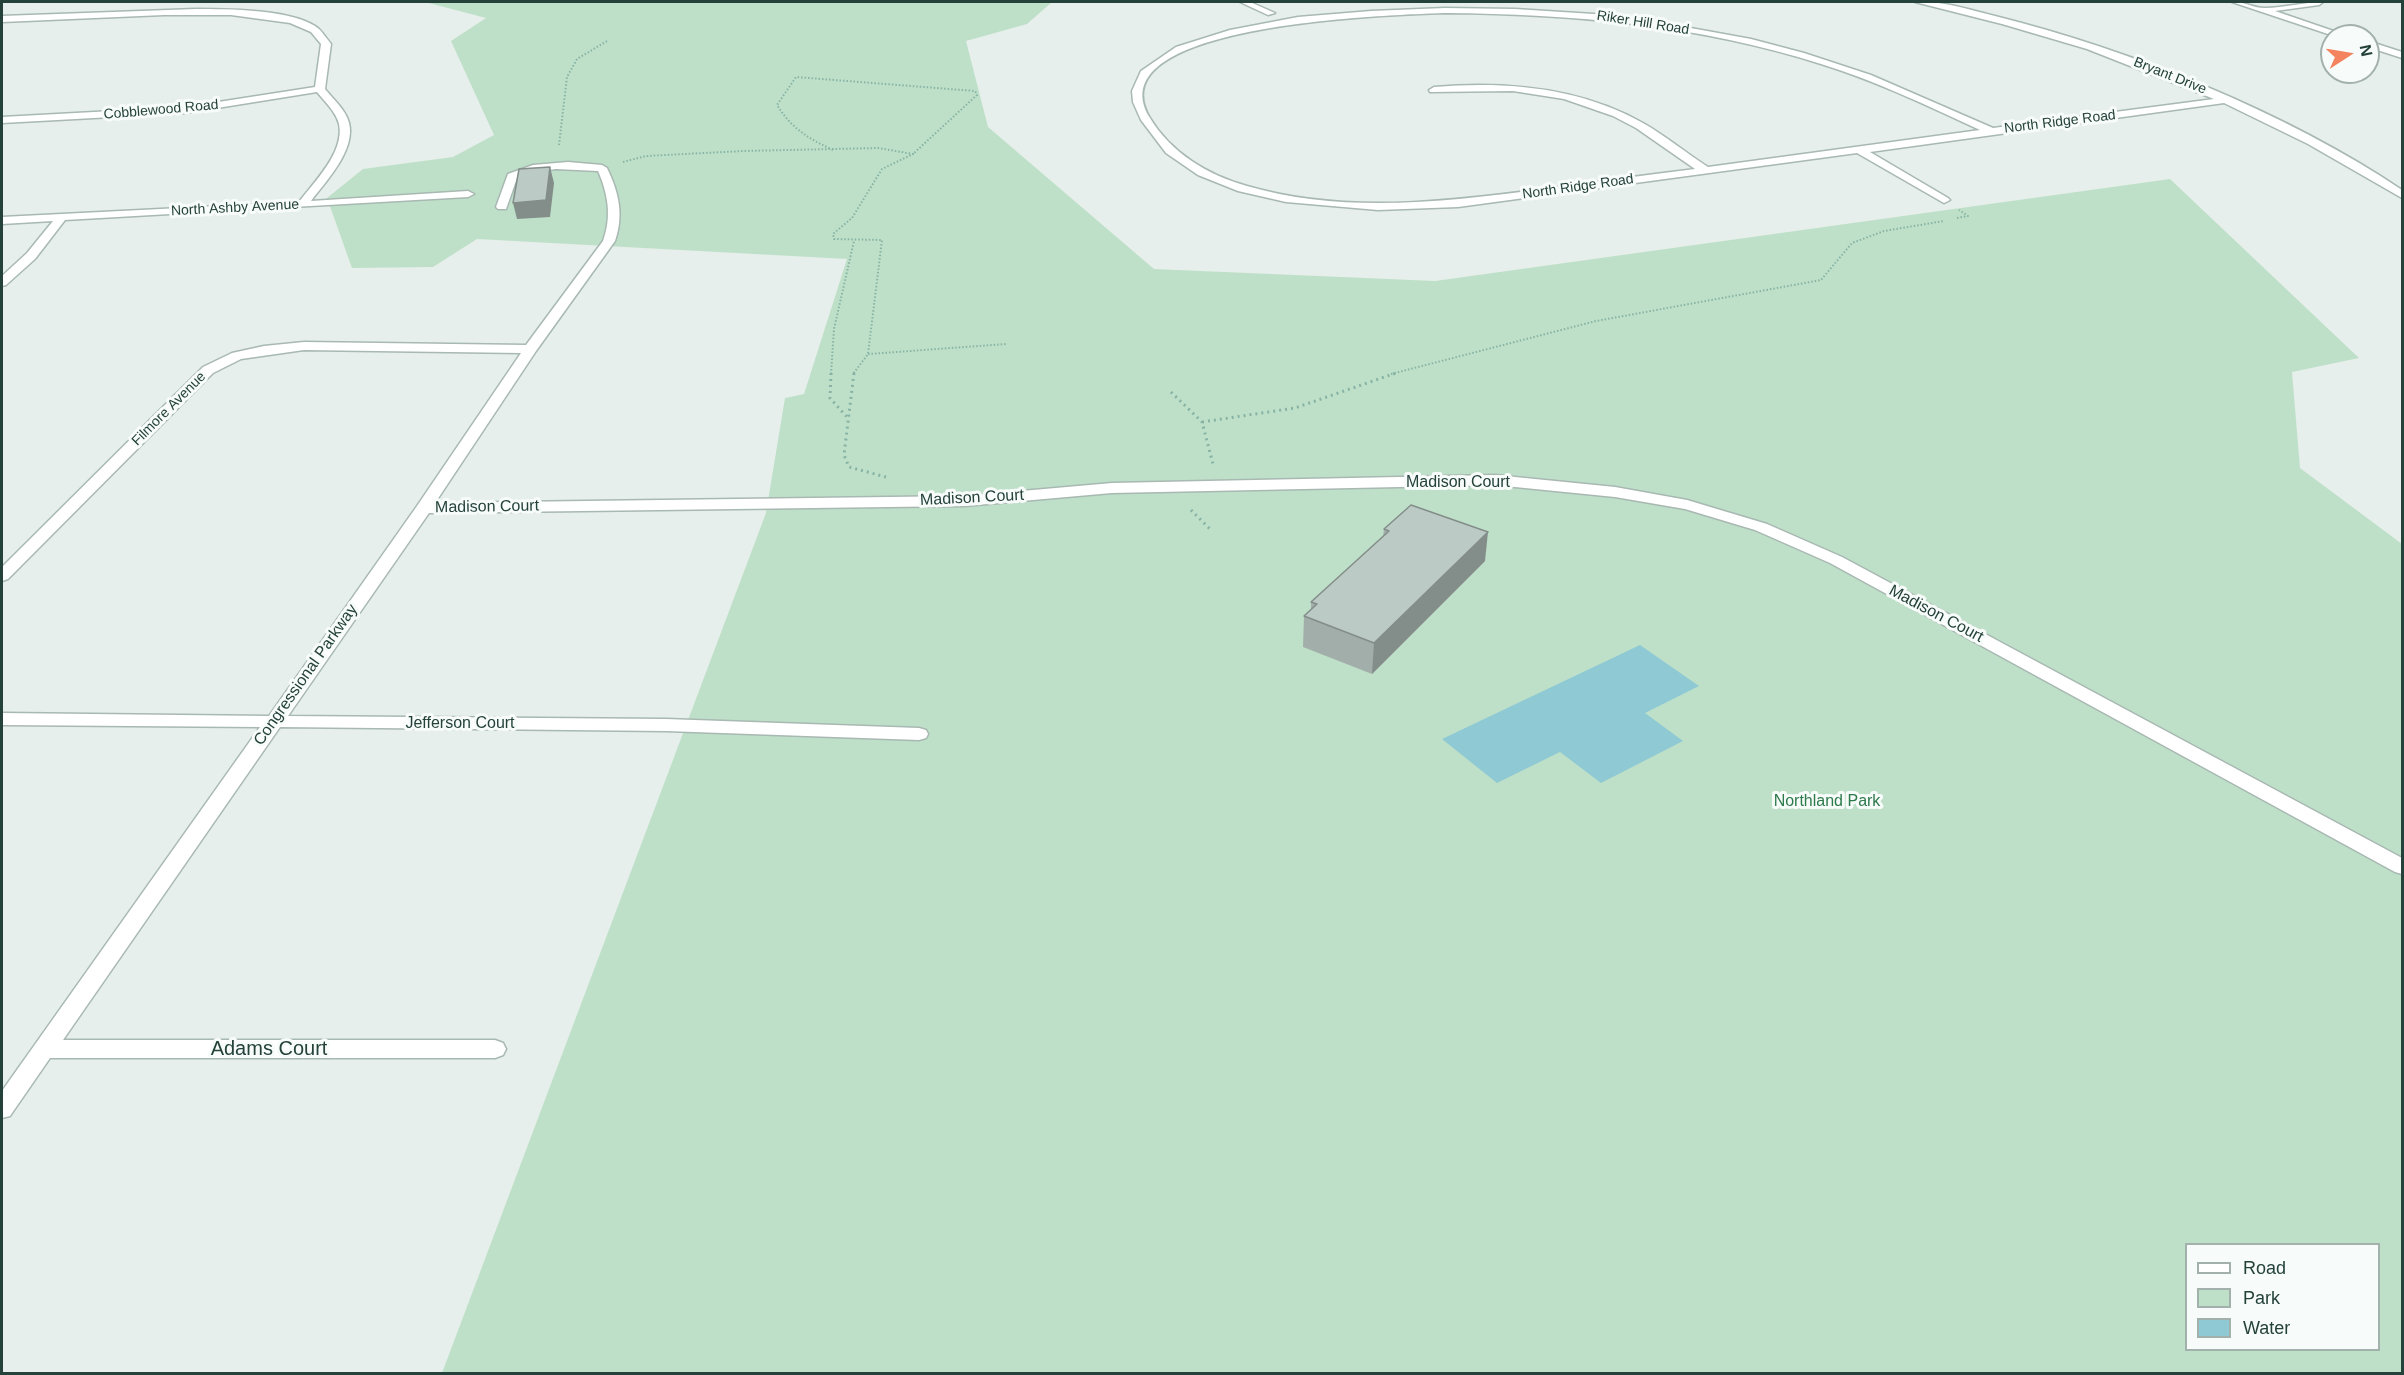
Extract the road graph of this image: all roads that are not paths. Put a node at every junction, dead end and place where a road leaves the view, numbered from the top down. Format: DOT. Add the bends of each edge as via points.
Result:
graph roads {
  1 [pos="1244,2"];
  2 [pos="1919,2"];
  3 [pos="2236,2"];
  4 [pos="2319,2"];
  5 [pos="2265,11"];
  6 [pos="1270,14"];
  7 [pos="2,19"];
  8 [pos="2320,29"];
  9 [pos="2380,48"];
  10 [pos="2403,56"];
  11 [pos="320,89"];
  12 [pos="1434,90"];
  13 [pos="2227,100"];
  14 [pos="2,120"];
  15 [pos="1990,131"];
  16 [pos="1858,149"];
  17 [pos="1705,170"];
  18 [pos="468,194"];
  19 [pos="2402,194"];
  20 [pos="1944,200"];
  21 [pos="302,205"];
  22 [pos="502,207"];
  23 [pos="62,217"];
  24 [pos="2,220"];
  25 [pos="2,282"];
  26 [pos="530,349"];
  27 [pos="424,508"];
  28 [pos="2,576"];
  29 [pos="2,719"];
  30 [pos="272,723"];
  31 [pos="919,734"];
  32 [pos="2403,867"];
  33 [pos="44,1049"];
  34 [pos="495,1049"];
  35 [pos="2,1108"];
  1 -- 6 [label="street"];
  2 -- 13 [label="street, Bryant Drive" via="2080,44"];
  3 -- 5 [label="street"];
  4 -- 5 [label="street"];
  5 -- 8 [label="street"];
  6 -- 15 [label="street, Riker Hill Road" via="1357,6 1458,5 1582,14 1673,27 1824,62 1894,87"];
  6 -- 17 [label="street, North Ridge Road" via="1214,29 1178,45 1152,64 1137,86 1135,98 1151,129 1184,163 1208,177 1302,202 1416,207"];
  7 -- 11 [label="street" via="208,10 286,18 314,29 324,39"];
  9 -- 10 [label="street"];
  11 -- 14 [label="street, Cobblewood Road" via="186,110"];
  11 -- 21 [label="street" via="344,122 345,136 331,167"];
  12 -- 17 [label="street" via="1486,86 1556,95 1638,126"];
  13 -- 15 [label="street, North Ridge Road"];
  13 -- 19 [label="street, Bryant Drive" via="2334,153"];
  15 -- 16 [label="street, North Ridge Road"];
  16 -- 17 [label="street, North Ridge Road"];
  16 -- 20 [label="street"];
  18 -- 21 [label="street, North Ashby Avenue"];
  21 -- 23 [label="street, North Ashby Avenue"];
  22 -- 26 [label="street, Congressional Parkway" via="512,176 557,166 602,168 616,212 609,242"];
  23 -- 24 [label="street, North Ashby Avenue"];
  23 -- 25 [label="street" via="31,256"];
  26 -- 27 [label="street, Congressional Parkway"];
  26 -- 28 [label="street, Filmore Avenue" via="304,346 237,356 208,370"];
  27 -- 30 [label="street, Congressional Parkway"];
  27 -- 32 [label="street, Madison Court" via="965,501 1112,488 1495,480 1615,492 1687,505 1761,527 1836,560"];
  29 -- 30 [label="street, Jefferson Court"];
  30 -- 31 [label="street, Jefferson Court" via="666,725"];
  30 -- 33 [label="street, Congressional Parkway"];
  33 -- 34 [label="street, Adams Court"];
  33 -- 35 [label="street, Congressional Parkway"];
}
